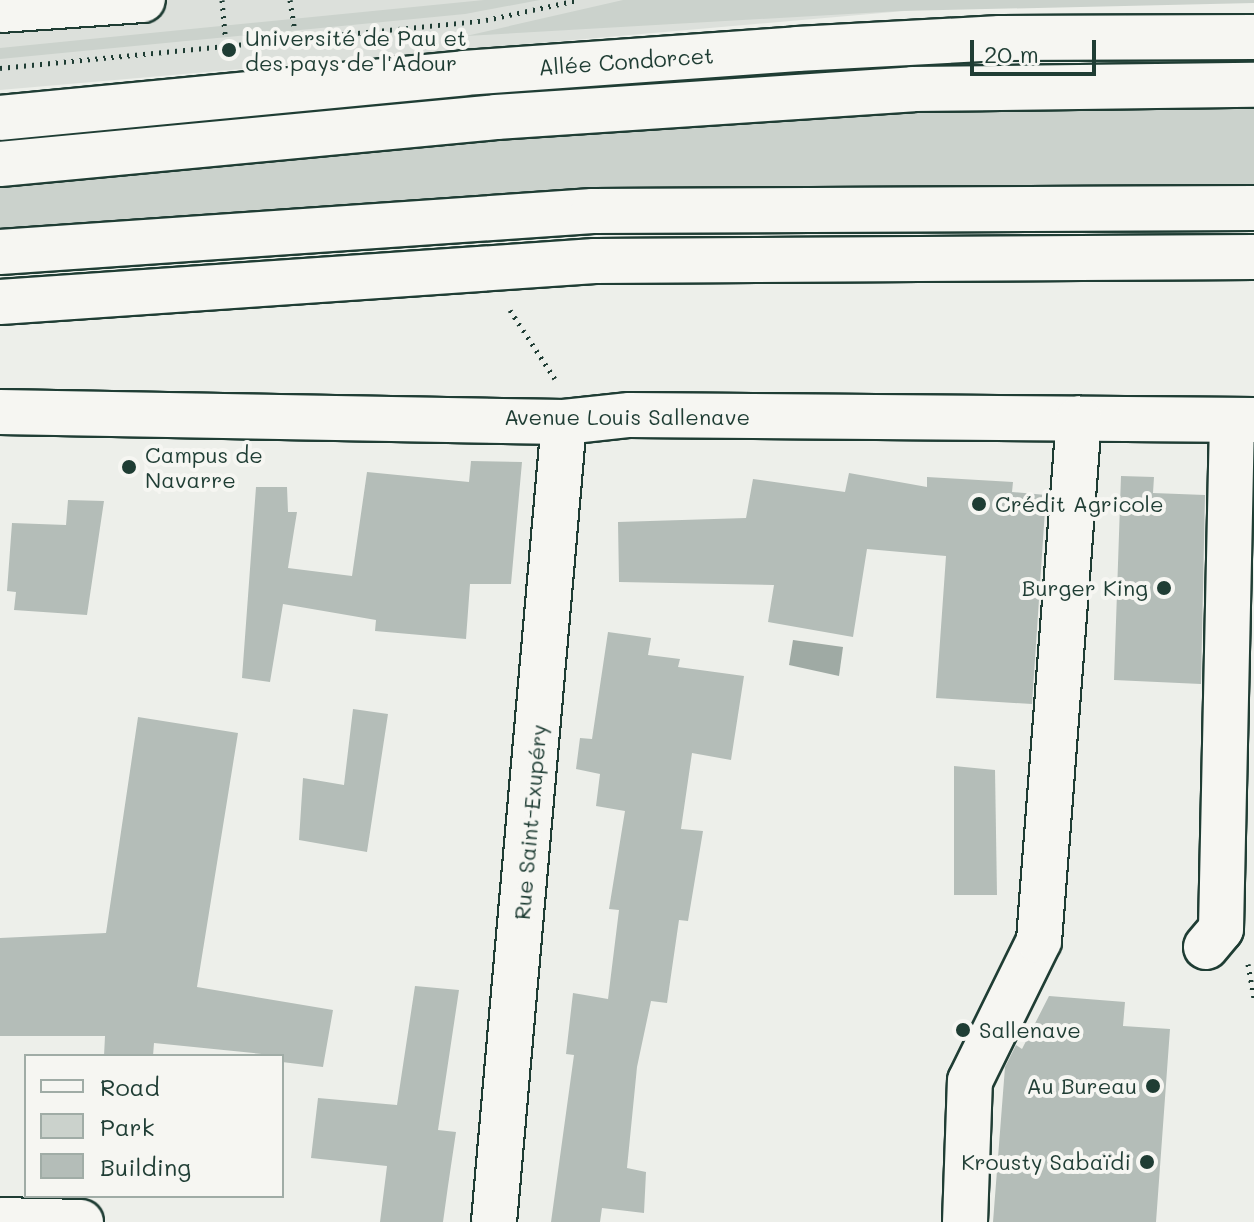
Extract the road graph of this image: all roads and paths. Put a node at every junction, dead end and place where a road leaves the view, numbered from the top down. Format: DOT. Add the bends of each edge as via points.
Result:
graph roads {
  1 [pos="143,0"];
  2 [pos="222,0"];
  3 [pos="290,0"];
  4 [pos="578,0"];
  5 [pos="0,10"];
  6 [pos="1254,37"];
  7 [pos="296,38"];
  8 [pos="226,45"];
  9 [pos="0,68"];
  10 [pos="1254,85"];
  11 [pos="0,118"];
  12 [pos="0,164"];
  13 [pos="1254,208"];
  14 [pos="0,252"];
  15 [pos="1254,257"];
  16 [pos="0,302"];
  17 [pos="507,305"];
  18 [pos="0,412"];
  19 [pos="1079,419"];
  20 [pos="1243,420"];
  21 [pos="564,422"];
  22 [pos="1206,947"];
  23 [pos="0,1220"];
  24 [pos="81,1222"];
  25 [pos="494,1222"];
  26 [pos="965,1222"];
  1 -- 5 [label="main road"];
  2 -- 8 [label="path"];
  3 -- 7 [label="path"];
  4 -- 7 [label="path" via="486,20"];
  6 -- 11 [label="main road, Allée Condorcet" via="1000,38 797,49 464,73"];
  7 -- 8 [label="path"];
  8 -- 9 [label="path"];
  10 -- 12 [label="main road" via="881,91 496,117"];
  13 -- 14 [label="main road" via="593,211"];
  15 -- 16 [label="main road" via="595,261"];
  17 -- 21 [label="path" via="561,388"];
  18 -- 21 [label="main road, Avenue Louis Sallenave"];
  19 -- 20 [label="main road, Avenue Louis Sallenave"];
  19 -- 21 [label="main road, Avenue Louis Sallenave" via="630,415"];
  19 -- 26 [label="main road" via="1039,941 970,1081"];
  20 -- 22 [label="main road" via="1221,929"];
  21 -- 25 [label="main road, Rue Saint-Exupéry"];
  23 -- 24 [label="main road"];
}
